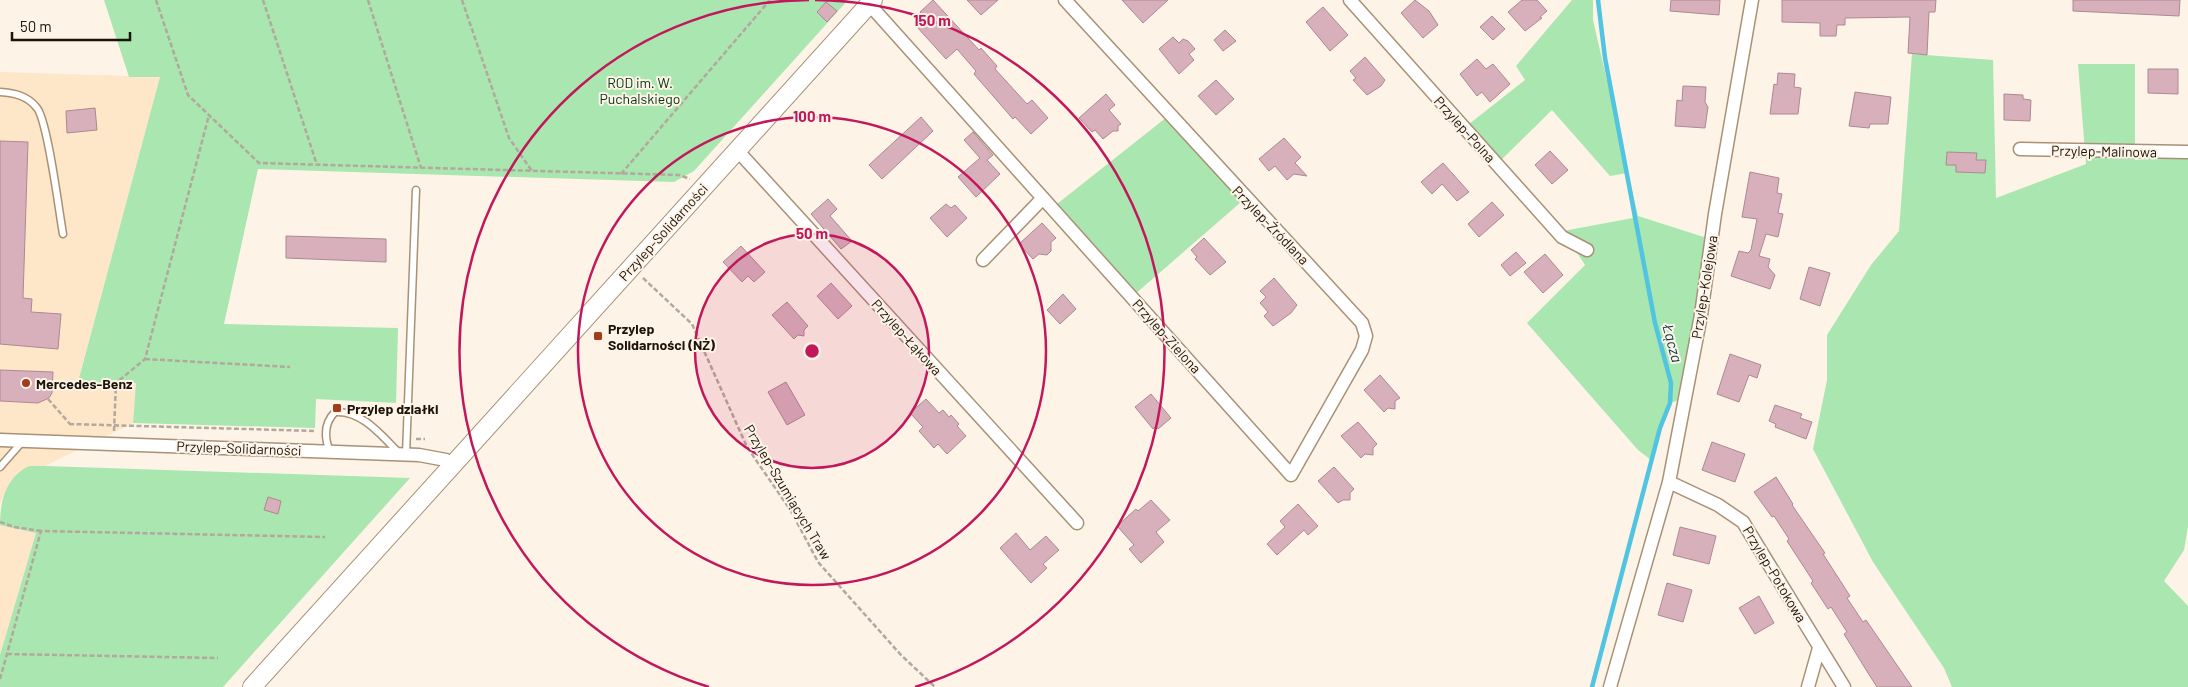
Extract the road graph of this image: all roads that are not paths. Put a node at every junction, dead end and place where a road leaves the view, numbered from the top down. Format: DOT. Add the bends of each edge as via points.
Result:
graph roads {
  1 [pos="1064,0"];
  2 [pos="1350,0"];
  3 [pos="1752,0"];
  4 [pos="871,2"];
  5 [pos="0,92"];
  6 [pos="2020,149"];
  7 [pos="737,150"];
  8 [pos="2188,152"];
  9 [pos="416,190"];
  10 [pos="1044,198"];
  11 [pos="63,234"];
  12 [pos="1587,250"];
  13 [pos="983,260"];
  14 [pos="0,440"];
  15 [pos="23,440"];
  16 [pos="330,452"];
  17 [pos="403,455"];
  18 [pos="453,464"];
  19 [pos="0,468"];
  20 [pos="1292,475"];
  21 [pos="1669,482"];
  22 [pos="1077,523"];
  23 [pos="1819,648"];
  24 [pos="252,687"];
  25 [pos="1610,687"];
  26 [pos="1808,687"];
  27 [pos="1844,687"];
  1 -- 20 [label="street, Przylep-Źródlana" via="1362,323 1366,336 1362,350"];
  2 -- 12 [label="street, Przylep-Polna" via="1562,237"];
  3 -- 21 [label="street, Przylep-Kolejowa" via="1701,315"];
  4 -- 7 [label="main road, Przylep-Solidarności"];
  4 -- 10 [label="street, Przylep-Zielona"];
  5 -- 11 [label="lane" via="18,93 38,109"];
  6 -- 8 [label="street, Przylep-Malinowa"];
  7 -- 18 [label="main road, Przylep-Solidarności"];
  7 -- 22 [label="street, Przylep-Łąkowa"];
  9 -- 17 [label="lane"];
  10 -- 13 [label="street"];
  10 -- 20 [label="street, Przylep-Zielona"];
  14 -- 15 [label="street, Przylep-Solidarności"];
  15 -- 16 [label="street, Przylep-Solidarności"];
  15 -- 19 [label="lane"];
  16 -- 17 [label="street, Przylep-Solidarności"];
  16 -- 17 [label="lane" via="327,424 335,412 347,411 357,415"];
  17 -- 18 [label="street, Przylep-Solidarności" via="432,457"];
  18 -- 24 [label="main road, Przylep-Solidarności"];
  21 -- 23 [label="street, Przylep-Potokowa" via="1718,505 1743,522"];
  21 -- 25 [label="street, Przylep-Kolejowa"];
  23 -- 26 [label="street"];
  23 -- 27 [label="street, Przylep-Potokowa"];
}
